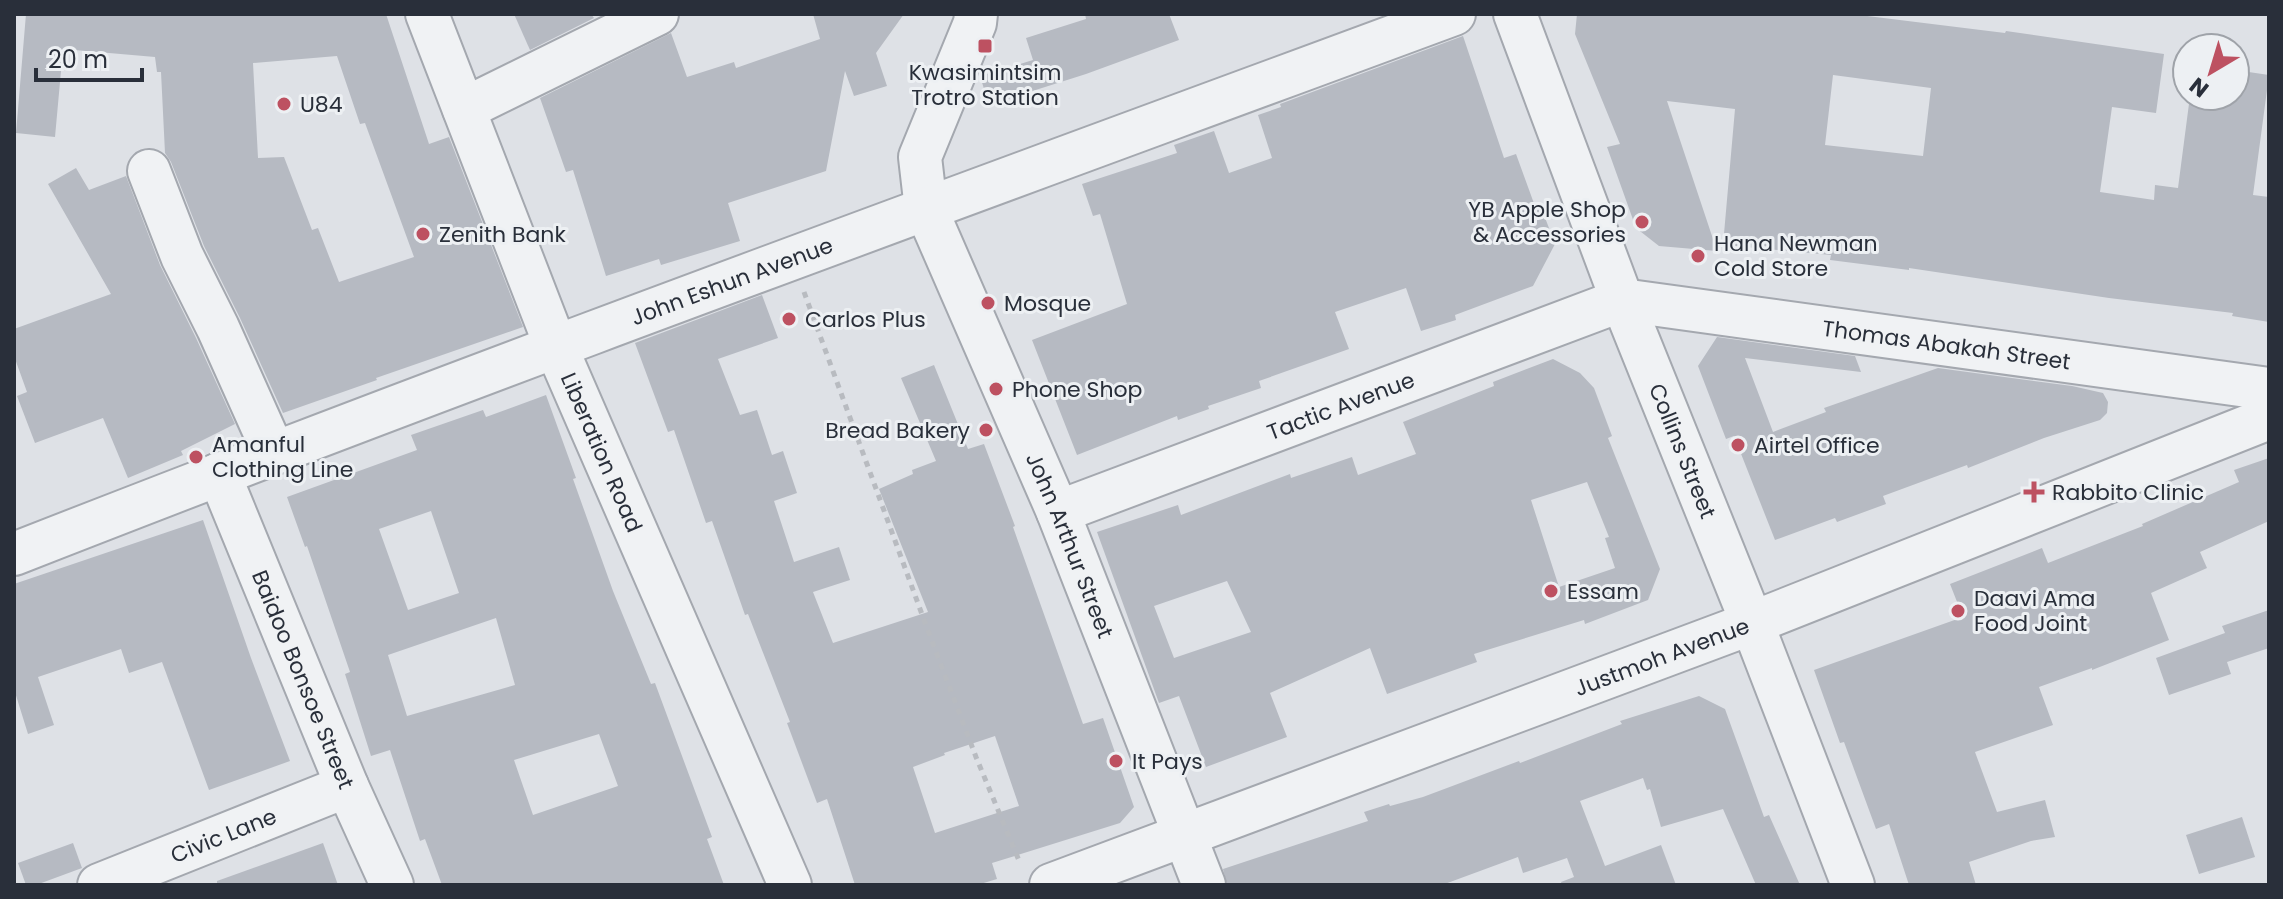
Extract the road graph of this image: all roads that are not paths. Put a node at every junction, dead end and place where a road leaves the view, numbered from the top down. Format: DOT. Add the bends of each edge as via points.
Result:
graph roads {
  1 [pos="427,14"];
  2 [pos="657,14"];
  3 [pos="976,14"];
  4 [pos="1454,14"];
  5 [pos="1515,14"];
  6 [pos="464,109"];
  7 [pos="149,171"];
  8 [pos="926,209"];
  9 [pos="1622,300"];
  10 [pos="556,347"];
  11 [pos="2269,389"];
  12 [pos="2269,418"];
  13 [pos="274,453"];
  14 [pos="219,474"];
  15 [pos="1058,512"];
  16 [pos="14,554"];
  17 [pos="1752,623"];
  18 [pos="347,786"];
  19 [pos="1185,836"];
  20 [pos="1037,878"];
  21 [pos="99,885"];
  22 [pos="392,885"];
  23 [pos="790,885"];
  24 [pos="1204,885"];
  25 [pos="1853,885"];
  1 -- 6 [label="street, Liberation Road"];
  2 -- 6 [label="street"];
  3 -- 8 [label="street, John Arthur Street" via="920,157"];
  4 -- 8 [label="street, John Eshun Avenue"];
  5 -- 9 [label="street, Collins Street"];
  6 -- 10 [label="street, Liberation Road"];
  7 -- 13 [label="street" via="182,256"];
  8 -- 10 [label="street, John Eshun Avenue"];
  8 -- 15 [label="street, John Arthur Street"];
  9 -- 11 [label="street, Thomas Abakah Street"];
  9 -- 15 [label="street, Tactic Avenue"];
  9 -- 17 [label="street, Collins Street"];
  10 -- 13 [label="street, John Eshun Avenue"];
  10 -- 23 [label="street, Liberation Road"];
  12 -- 17 [label="street, Justmoh Avenue"];
  13 -- 14 [label="street, John Eshun Avenue"];
  14 -- 16 [label="street, John Eshun Avenue"];
  14 -- 18 [label="street, Baidoo Bonsoe Street"];
  15 -- 19 [label="street, John Arthur Street"];
  17 -- 19 [label="street, Justmoh Avenue"];
  17 -- 25 [label="street, Collins Street"];
  18 -- 21 [label="street, Civic Lane"];
  18 -- 22 [label="street, Baidoo Bonsoe Street"];
  19 -- 20 [label="street, Justmoh Avenue"];
  19 -- 24 [label="street, John Arthur Street"];
}
